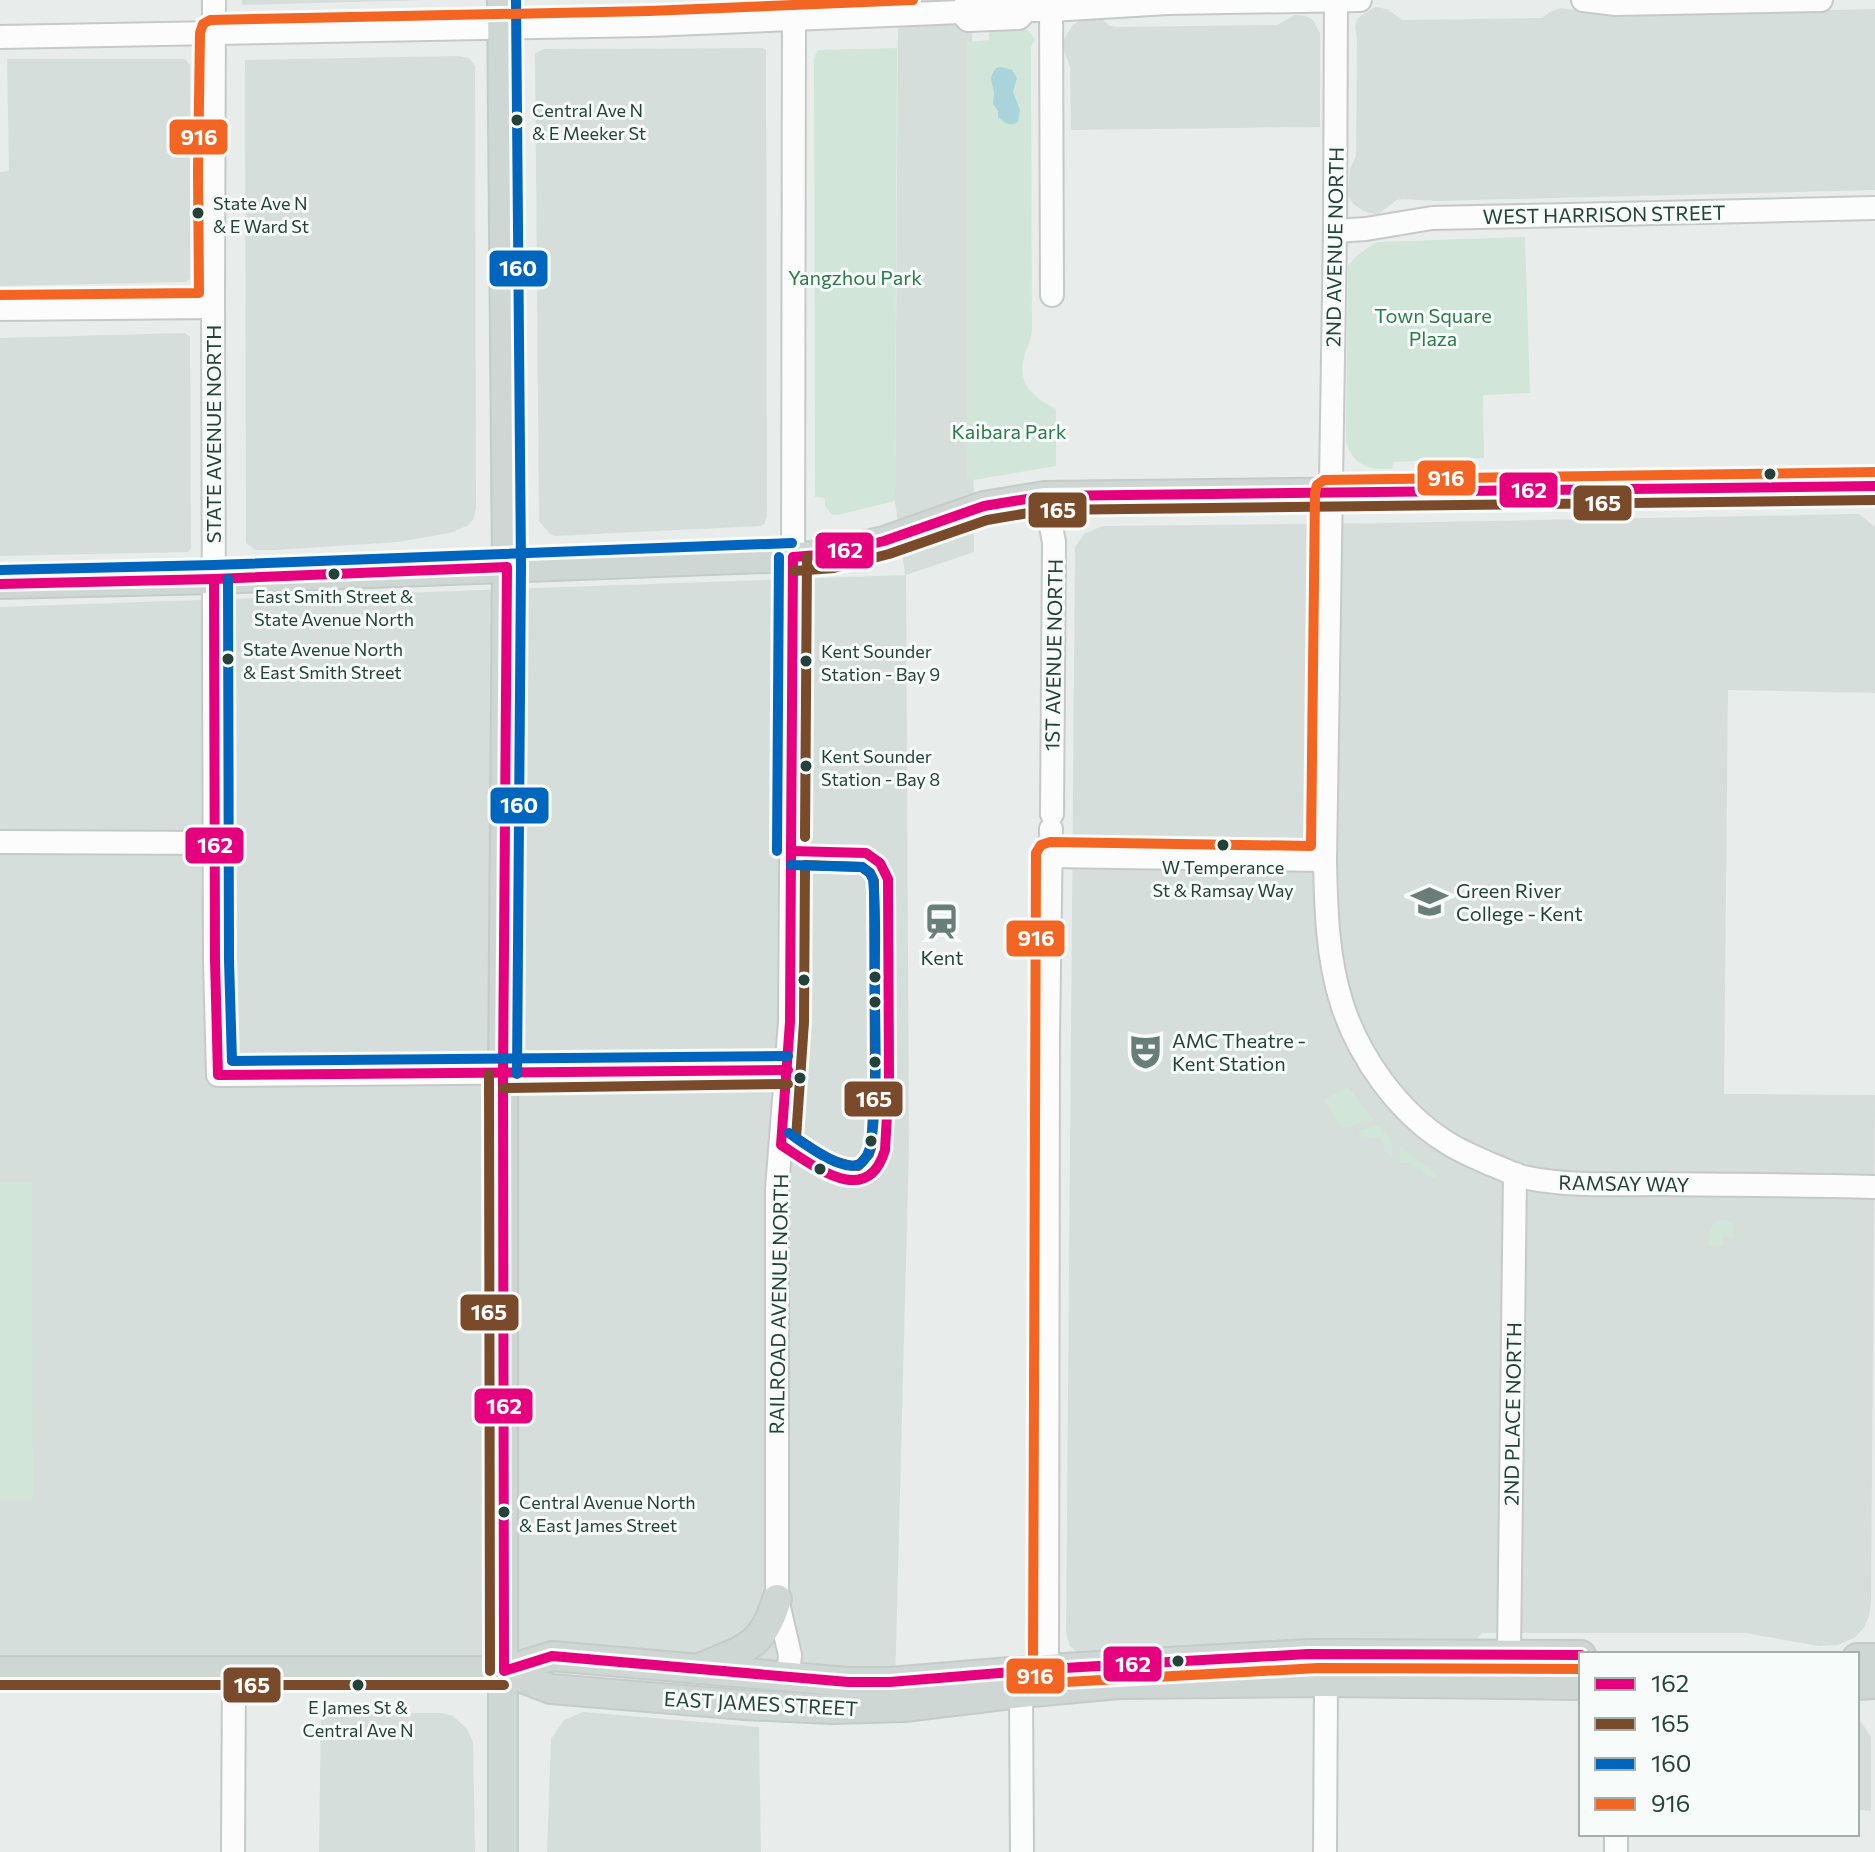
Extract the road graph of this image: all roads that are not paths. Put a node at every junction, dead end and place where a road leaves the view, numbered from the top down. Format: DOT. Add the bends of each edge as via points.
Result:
graph roads {
  1 [pos="214,0"];
  2 [pos="502,0"];
  3 [pos="1336,0"];
  4 [pos="1360,0"];
  5 [pos="1583,0"];
  6 [pos="1821,0"];
  7 [pos="1051,5"];
  8 [pos="794,10"];
  9 [pos="502,28"];
  10 [pos="214,33"];
  11 [pos="0,37"];
  12 [pos="1875,208"];
  13 [pos="1335,231"];
  14 [pos="1052,295"];
  15 [pos="213,307"];
  16 [pos="0,309"];
  17 [pos="1875,486"];
  18 [pos="1329,493"];
  19 [pos="1045,496"];
  20 [pos="793,557"];
  21 [pos="507,567"];
  22 [pos="214,579"];
  23 [pos="0,584"];
  24 [pos="0,842"];
  25 [pos="215,843"];
  26 [pos="1050,856"];
  27 [pos="1325,860"];
  28 [pos="788,1070"];
  29 [pos="503,1074"];
  30 [pos="1515,1174"];
  31 [pos="1875,1187"];
  32 [pos="777,1599"];
  33 [pos="1509,1654"];
  34 [pos="1579,1655"];
  35 [pos="700,1669"];
  36 [pos="1047,1669"];
  37 [pos="0,1671"];
  38 [pos="234,1671"];
  39 [pos="504,1671"];
  40 [pos="788,1676"];
  41 [pos="1326,1682"];
  42 [pos="1389,1682"];
  43 [pos="1579,1685"];
  44 [pos="1021,1693"];
  45 [pos="233,1852"];
  46 [pos="503,1852"];
  47 [pos="1022,1852"];
  48 [pos="1325,1852"];
  1 -- 10 [label="street, STATE AVENUE NORTH"];
  2 -- 9 [label="main road"];
  3 -- 4 [label="street"];
  3 -- 7 [label="street"];
  3 -- 13 [label="street, 2ND AVENUE NORTH"];
  5 -- 6 [label="street"];
  7 -- 8 [label="street" via="1027,10 1019,2 979,3 956,12"];
  7 -- 14 [label="street"];
  8 -- 9 [label="street" via="649,25"];
  8 -- 20 [label="street, RAILROAD AVENUE NORTH"];
  9 -- 10 [label="street"];
  9 -- 21 [label="main road"];
  10 -- 11 [label="street"];
  10 -- 15 [label="street, STATE AVENUE NORTH"];
  12 -- 13 [label="street, WEST HARRISON STREET" via="1432,218"];
  13 -- 18 [label="street, 2ND AVENUE NORTH"];
  15 -- 16 [label="street"];
  15 -- 22 [label="street, STATE AVENUE NORTH"];
  17 -- 18 [label="main road"];
  18 -- 19 [label="main road"];
  18 -- 27 [label="street, RAMSAY WAY"];
  19 -- 20 [label="main road" via="984,506 831,554"];
  19 -- 26 [label="street, 1ST AVENUE NORTH" via="1054,542"];
  20 -- 21 [label="main road"];
  20 -- 28 [label="street, RAILROAD AVENUE NORTH"];
  21 -- 22 [label="main road"];
  21 -- 29 [label="main road"];
  22 -- 23 [label="main road"];
  22 -- 25 [label="street, STATE AVENUE NORTH"];
  24 -- 25 [label="street"];
  25 -- 29 [label="street, STATE AVENUE NORTH" via="218,1075"];
  26 -- 27 [label="street"];
  26 -- 36 [label="street, 1ST AVENUE NORTH"];
  27 -- 30 [label="street, RAMSAY WAY" via="1330,953 1341,1003 1362,1051 1399,1101 1445,1142"];
  28 -- 29 [label="street"];
  28 -- 32 [label="street, RAILROAD AVENUE NORTH" via="777,1189"];
  29 -- 39 [label="main road"];
  30 -- 31 [label="street, RAMSAY WAY" via="1569,1184"];
  30 -- 33 [label="street, 2ND PLACE NORTH"];
  32 -- 35 [label="main road" via="762,1634 734,1655"];
  32 -- 40 [label="street, RAILROAD AVENUE NORTH" via="790,1655"];
  33 -- 34 [label="main road, EAST JAMES STREET"];
  33 -- 36 [label="main road, EAST JAMES STREET" via="1318,1654"];
  33 -- 42 [label="main road" via="1496,1668 1411,1669"];
  35 -- 39 [label="main road, EAST JAMES STREET" via="552,1656"];
  35 -- 40 [label="main road, EAST JAMES STREET"];
  36 -- 40 [label="main road, EAST JAMES STREET" via="890,1682"];
  37 -- 38 [label="main road, EAST JAMES STREET"];
  38 -- 39 [label="main road, EAST JAMES STREET"];
  38 -- 45 [label="street"];
  39 -- 44 [label="main road, EAST JAMES STREET" via="551,1689 784,1708 904,1707"];
  39 -- 46 [label="main road"];
  41 -- 42 [label="main road, EAST JAMES STREET"];
  41 -- 44 [label="main road, EAST JAMES STREET" via="1119,1684"];
  41 -- 48 [label="street"];
  42 -- 43 [label="main road, EAST JAMES STREET"];
  44 -- 47 [label="street"];
}
